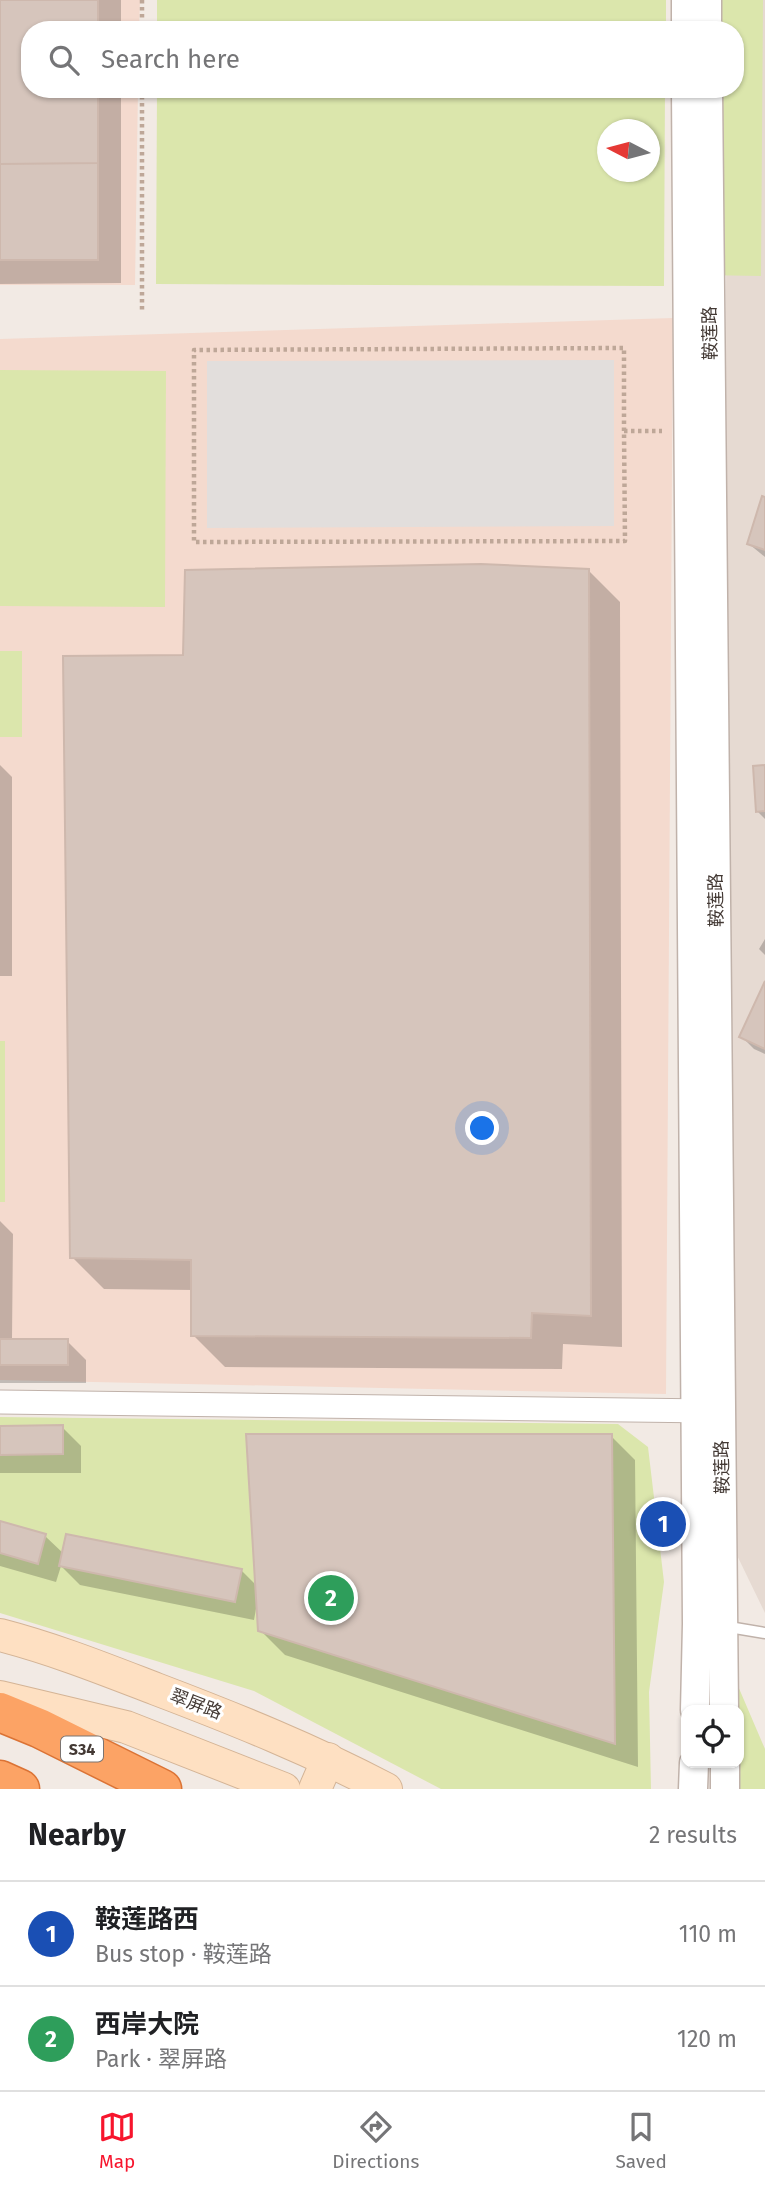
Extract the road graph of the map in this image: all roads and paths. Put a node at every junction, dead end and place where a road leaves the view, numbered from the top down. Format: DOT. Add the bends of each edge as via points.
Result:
graph roads {
  1 [pos="142,0"];
  2 [pos="686,0"];
  3 [pos="707,0"];
  4 [pos="142,21"];
  5 [pos="686,21"];
  6 [pos="707,21"];
  7 [pos="142,98"];
  8 [pos="686,98"];
  9 [pos="708,98"];
  10 [pos="142,313"];
  11 [pos="688,430"];
  12 [pos="624,431"];
  13 [pos="0,1402"];
  14 [pos="708,1411"];
  15 [pos="723,1626"];
  16 [pos="765,1633"];
  17 [pos="0,1635"];
  18 [pos="0,1697"];
  19 [pos="695,1705"];
  20 [pos="724,1705"];
  21 [pos="0,1712"];
  22 [pos="328,1759"];
  23 [pos="724,1768"];
  24 [pos="0,1780"];
  25 [pos="20,1789"];
  26 [pos="162,1789"];
  27 [pos="284,1789"];
  28 [pos="315,1789"];
  29 [pos="386,1789"];
  30 [pos="725,1789"];
  1 -- 4 [label="path"];
  2 -- 5 [label="street"];
  3 -- 6 [label="street"];
  7 -- 10 [label="path"];
  8 -- 11 [label="street, 鞍莲路"];
  9 -- 14 [label="street, 鞍莲路"];
  11 -- 12 [label="path"];
  11 -- 14 [label="street, 鞍莲路"];
  12 -- 12 [label="path" via="624,348 194,350 194,542 625,541"];
  13 -- 14 [label="street"];
  14 -- 15 [label="street, 鞍莲路"];
  14 -- 19 [label="street, 鞍莲路"];
  15 -- 16 [label="lane"];
  15 -- 20 [label="street, 鞍莲路"];
  17 -- 22 [label="main road, 翠屏路" via="58,1652"];
  18 -- 27 [label="main road" via="126,1727"];
  21 -- 26 [label="highway, S34"];
  22 -- 28 [label="main road"];
  22 -- 29 [label="main road, 翠屏路"];
  23 -- 30 [label="street"];
  24 -- 25 [label="highway"];
}
